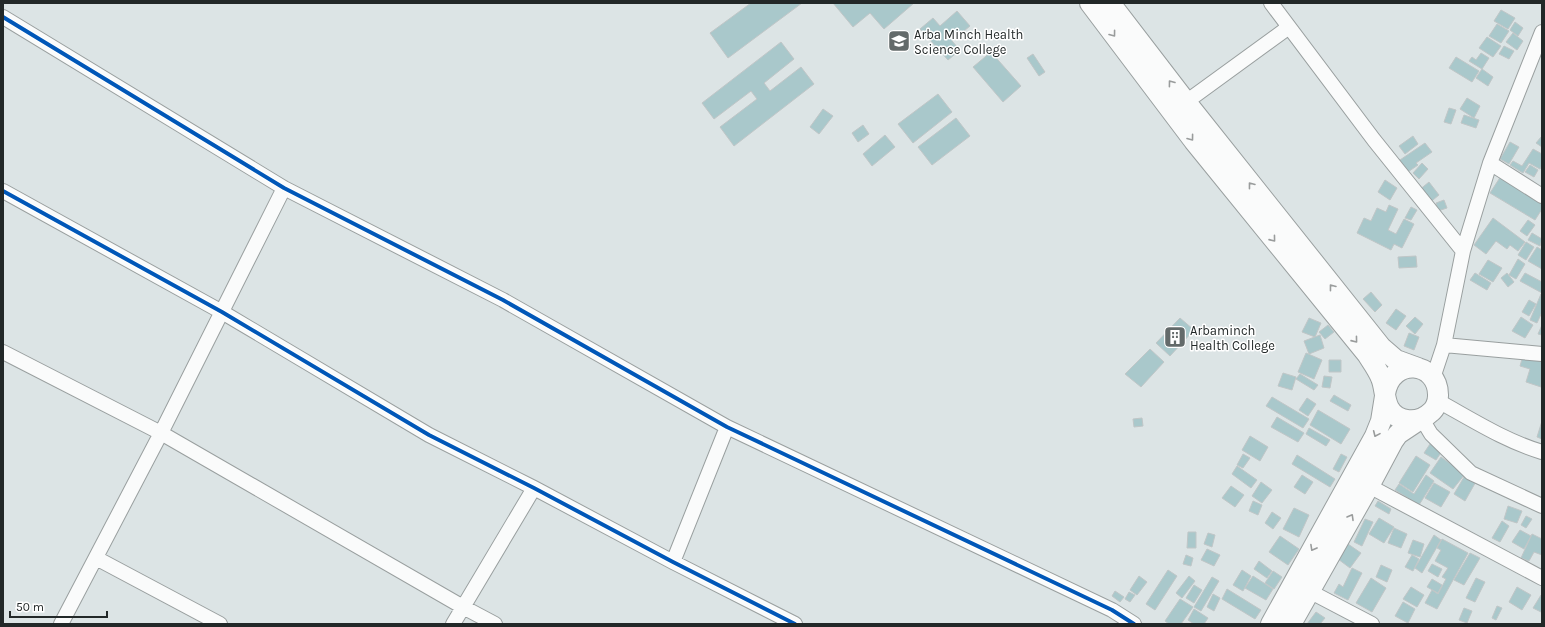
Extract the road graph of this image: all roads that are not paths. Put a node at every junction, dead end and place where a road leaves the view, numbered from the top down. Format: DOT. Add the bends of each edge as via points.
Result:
graph roads {
  1 [pos="1090,3"];
  2 [pos="1110,3"];
  3 [pos="1271,3"];
  4 [pos="3,17"];
  5 [pos="1289,27"];
  6 [pos="1542,32"];
  7 [pos="1186,102"];
  8 [pos="1490,163"];
  9 [pos="284,188"];
  10 [pos="3,191"];
  11 [pos="1542,196"];
  12 [pos="1463,251"];
  13 [pos="222,312"];
  14 [pos="1444,345"];
  15 [pos="3,352"];
  16 [pos="1542,354"];
  17 [pos="1427,373"];
  18 [pos="1385,395"];
  19 [pos="1438,401"];
  20 [pos="1421,419"];
  21 [pos="728,427"];
  22 [pos="161,433"];
  23 [pos="1542,452"];
  24 [pos="1369,486"];
  25 [pos="534,488"];
  26 [pos="1542,506"];
  27 [pos="96,558"];
  28 [pos="673,562"];
  29 [pos="1542,578"];
  30 [pos="1309,590"];
  31 [pos="463,607"];
  32 [pos="61,624"];
  33 [pos="220,624"];
  34 [pos="453,624"];
  35 [pos="495,624"];
  36 [pos="795,624"];
  37 [pos="1134,624"];
  38 [pos="1272,624"];
  39 [pos="1291,624"];
  40 [pos="1372,624"];
  1 -- 18 [label="main road, one-way" via="1194,141 1367,354 1379,372"];
  7 -- 2 [label="main road, one-way"];
  3 -- 5 [label="street"];
  4 -- 9 [label="street"];
  5 -- 7 [label="street"];
  5 -- 12 [label="street" via="1374,140"];
  6 -- 8 [label="street"];
  17 -- 7 [label="main road, one-way" via="1396,360 1380,348"];
  8 -- 11 [label="street"];
  8 -- 12 [label="street"];
  9 -- 13 [label="street"];
  9 -- 21 [label="street" via="503,300"];
  10 -- 13 [label="street"];
  12 -- 14 [label="street"];
  13 -- 22 [label="street"];
  13 -- 25 [label="street" via="429,435"];
  14 -- 16 [label="street"];
  14 -- 17 [label="street"];
  15 -- 22 [label="street"];
  17 -- 18 [label="main road" via="1408,368 1396,372 1386,386"];
  17 -- 19 [label="main road" via="1438,389"];
  18 -- 20 [label="main road" via="1389,408 1396,416 1408,421"];
  18 -- 38 [label="main road, one-way" via="1381,422 1375,436"];
  19 -- 20 [label="main road" via="1432,412"];
  19 -- 23 [label="street" via="1486,428"];
  20 -- 24 [label="main road" via="1398,434"];
  20 -- 26 [label="street" via="1431,434 1471,473"];
  21 -- 28 [label="street"];
  21 -- 37 [label="street" via="1105,606"];
  22 -- 27 [label="street"];
  22 -- 31 [label="street"];
  24 -- 29 [label="street"];
  30 -- 24 [label="main road, one-way"];
  25 -- 28 [label="street"];
  25 -- 31 [label="street"];
  27 -- 32 [label="street"];
  27 -- 33 [label="street"];
  28 -- 36 [label="street"];
  30 -- 39 [label="main road"];
  30 -- 40 [label="street"];
  31 -- 34 [label="street"];
  31 -- 35 [label="street"];
}
